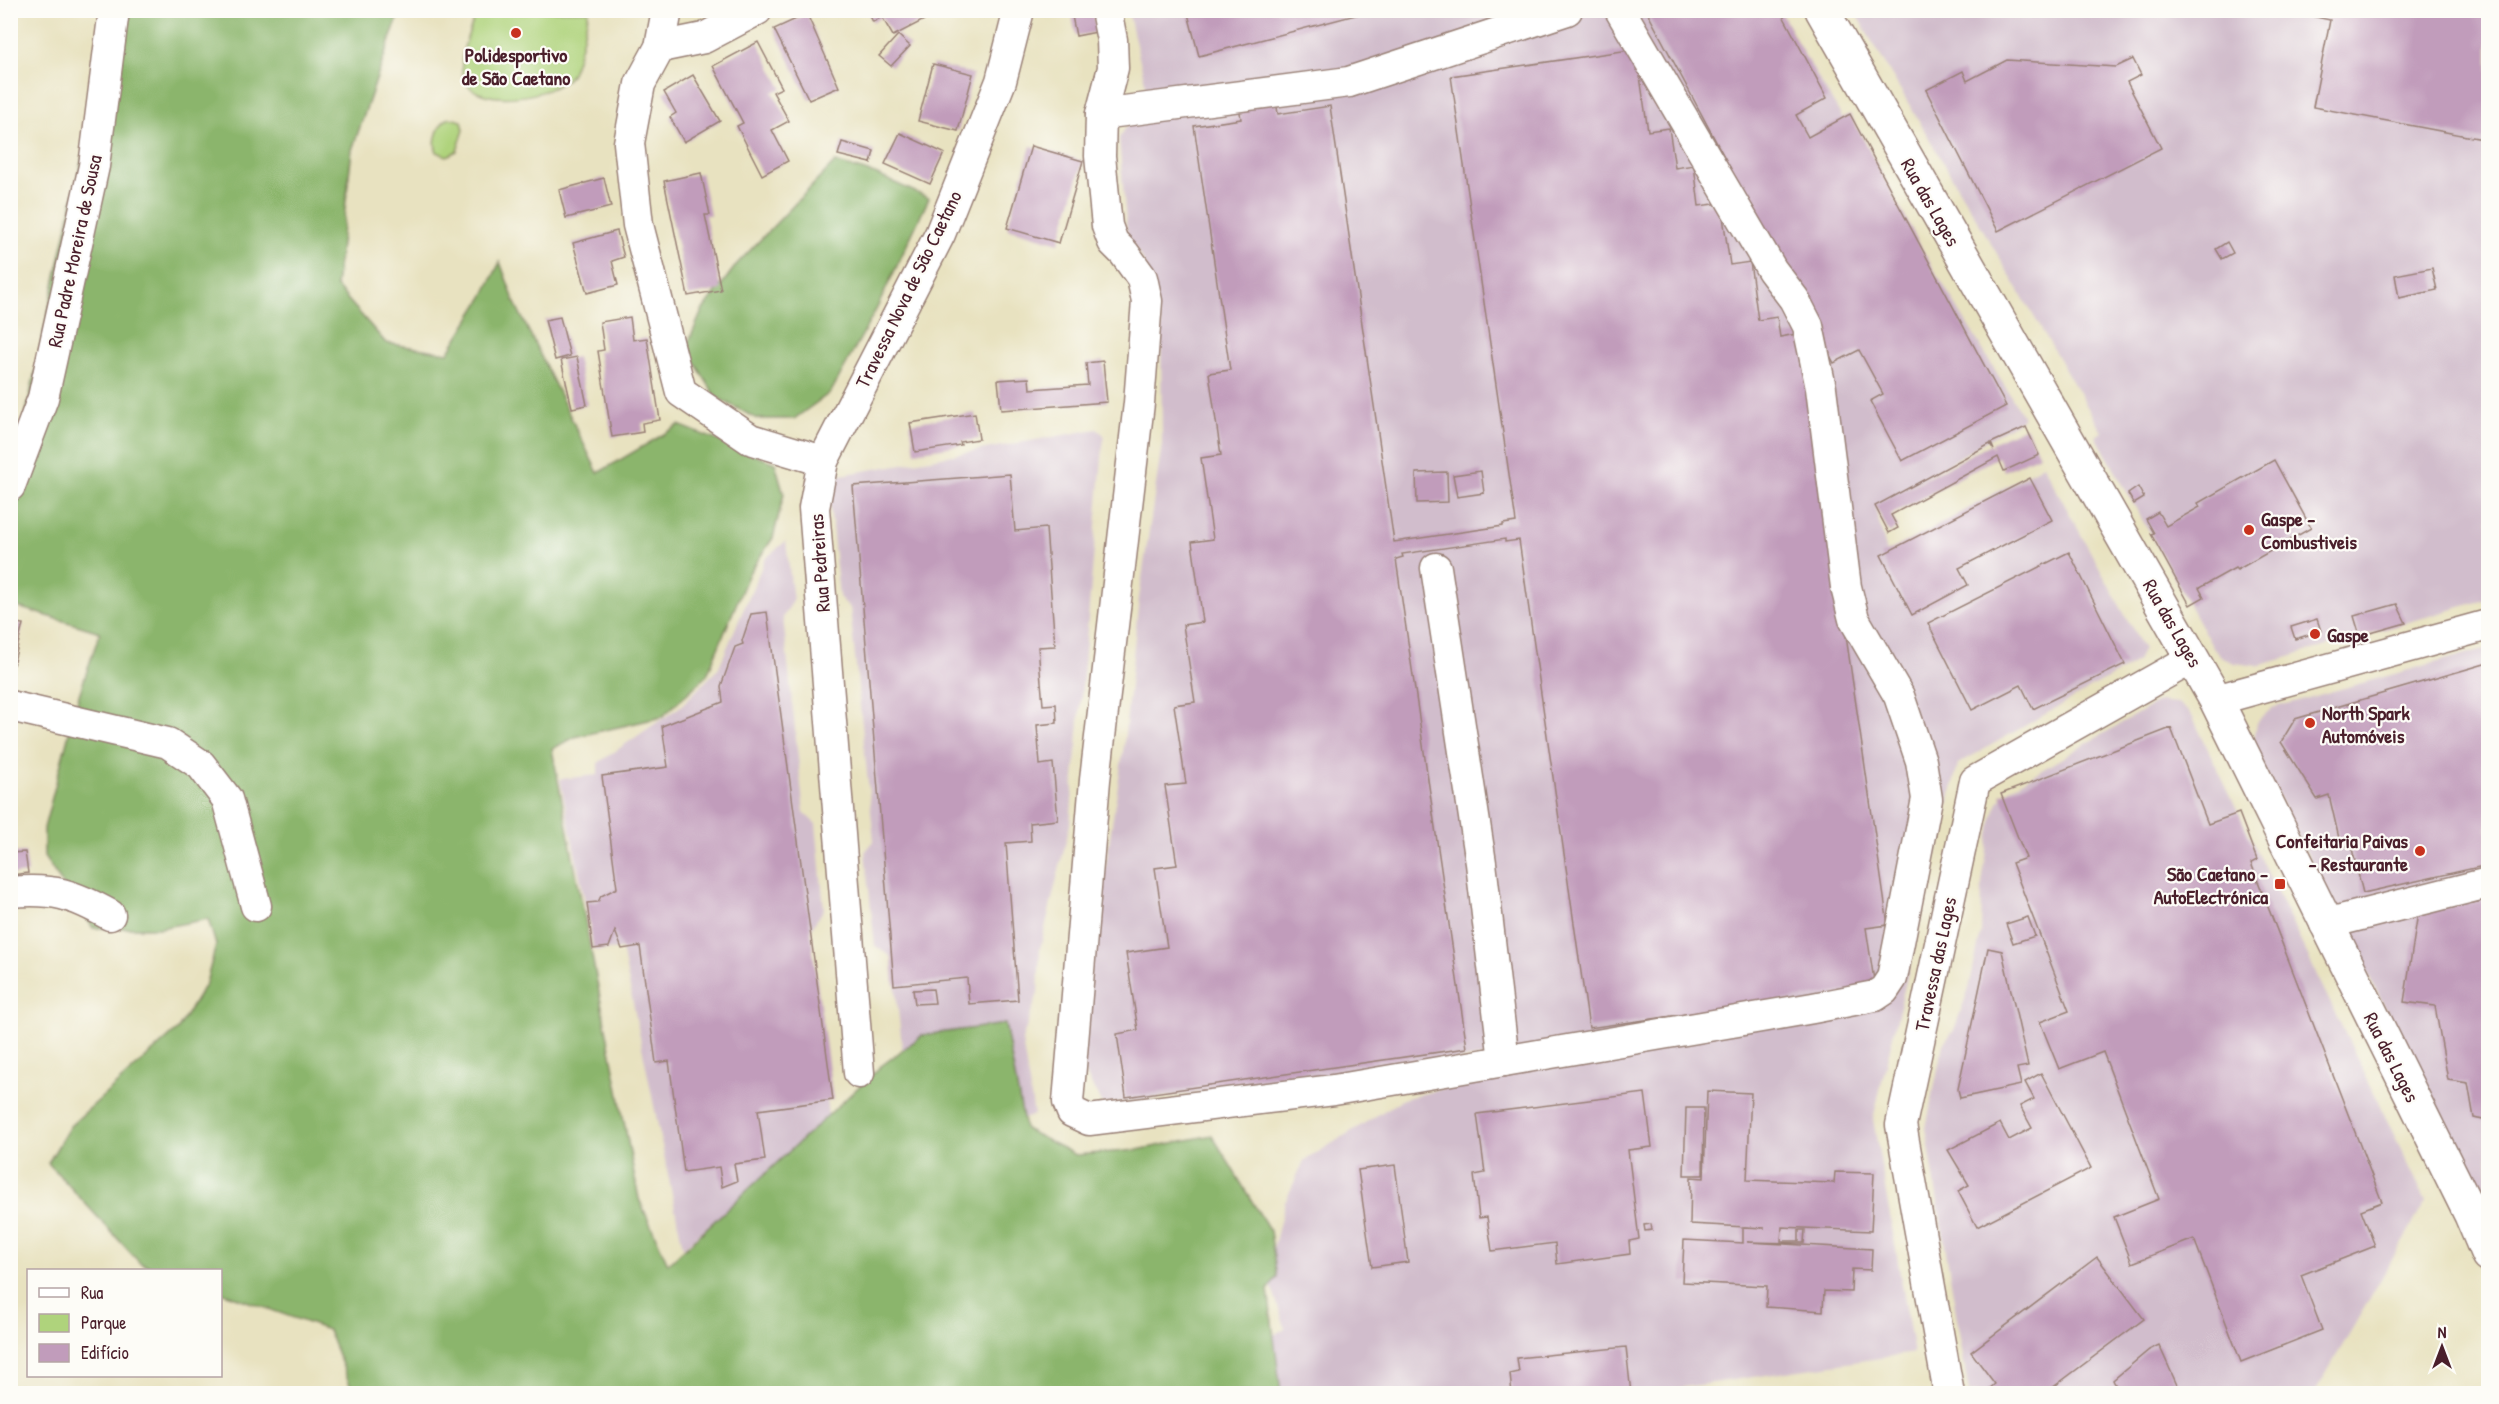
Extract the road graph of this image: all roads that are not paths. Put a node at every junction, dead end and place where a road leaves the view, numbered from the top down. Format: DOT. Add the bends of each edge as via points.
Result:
graph roads {
  1 [pos="114,10"];
  2 [pos="668,10"];
  3 [pos="757,10"];
  4 [pos="1018,10"];
  5 [pos="1106,10"];
  6 [pos="1567,10"];
  7 [pos="1620,10"];
  8 [pos="1822,10"];
  9 [pos="660,46"];
  10 [pos="1101,114"];
  11 [pos="823,462"];
  12 [pos="10,486"];
  13 [pos="1436,568"];
  14 [pos="2488,625"];
  15 [pos="2193,657"];
  16 [pos="2216,700"];
  17 [pos="10,706"];
  18 [pos="2488,884"];
  19 [pos="10,892"];
  20 [pos="256,906"];
  21 [pos="110,915"];
  22 [pos="2325,924"];
  23 [pos="1504,1061"];
  24 [pos="859,1073"];
  25 [pos="2480,1213"];
  26 [pos="2488,1255"];
  27 [pos="1949,1394"];
  1 -- 12 [label="street, Rua Padre Moreira de Sousa" via="94,166 43,398"];
  2 -- 9 [label="street"];
  3 -- 9 [label="street" via="704,38"];
  4 -- 11 [label="street, Travessa Nova de São Caetano" via="1001,81 940,234"];
  5 -- 10 [label="street" via="1113,68"];
  6 -- 10 [label="street" via="1349,82"];
  7 -- 23 [label="street" via="1808,326 1821,388 1846,587 1854,619 1899,696 1921,761 1927,799 1892,978 1875,996"];
  8 -- 15 [label="main road, Rua das Lages"];
  9 -- 11 [label="street" via="640,84 629,143 638,225 681,392 750,439"];
  10 -- 23 [label="street" via="1107,226 1113,242 1142,278 1147,301 1139,403 1095,780 1068,1102 1072,1112 1089,1120 1334,1090"];
  11 -- 24 [label="street, Rua Pedreiras" via="814,508"];
  13 -- 23 [label="street" via="1481,863"];
  14 -- 16 [label="street"];
  15 -- 16 [label="main road, Rua das Lages"];
  15 -- 27 [label="street, Travessa das Lages" via="1975,781 1901,1125"];
  16 -- 22 [label="main road, Rua das Lages"];
  17 -- 20 [label="street" via="168,743 201,765 227,798"];
  18 -- 22 [label="street"];
  19 -- 21 [label="street" via="40,889 79,898"];
  22 -- 25 [label="main road, Rua das Lages"];
  25 -- 26 [label="main road, Rua das Lages"];
}
